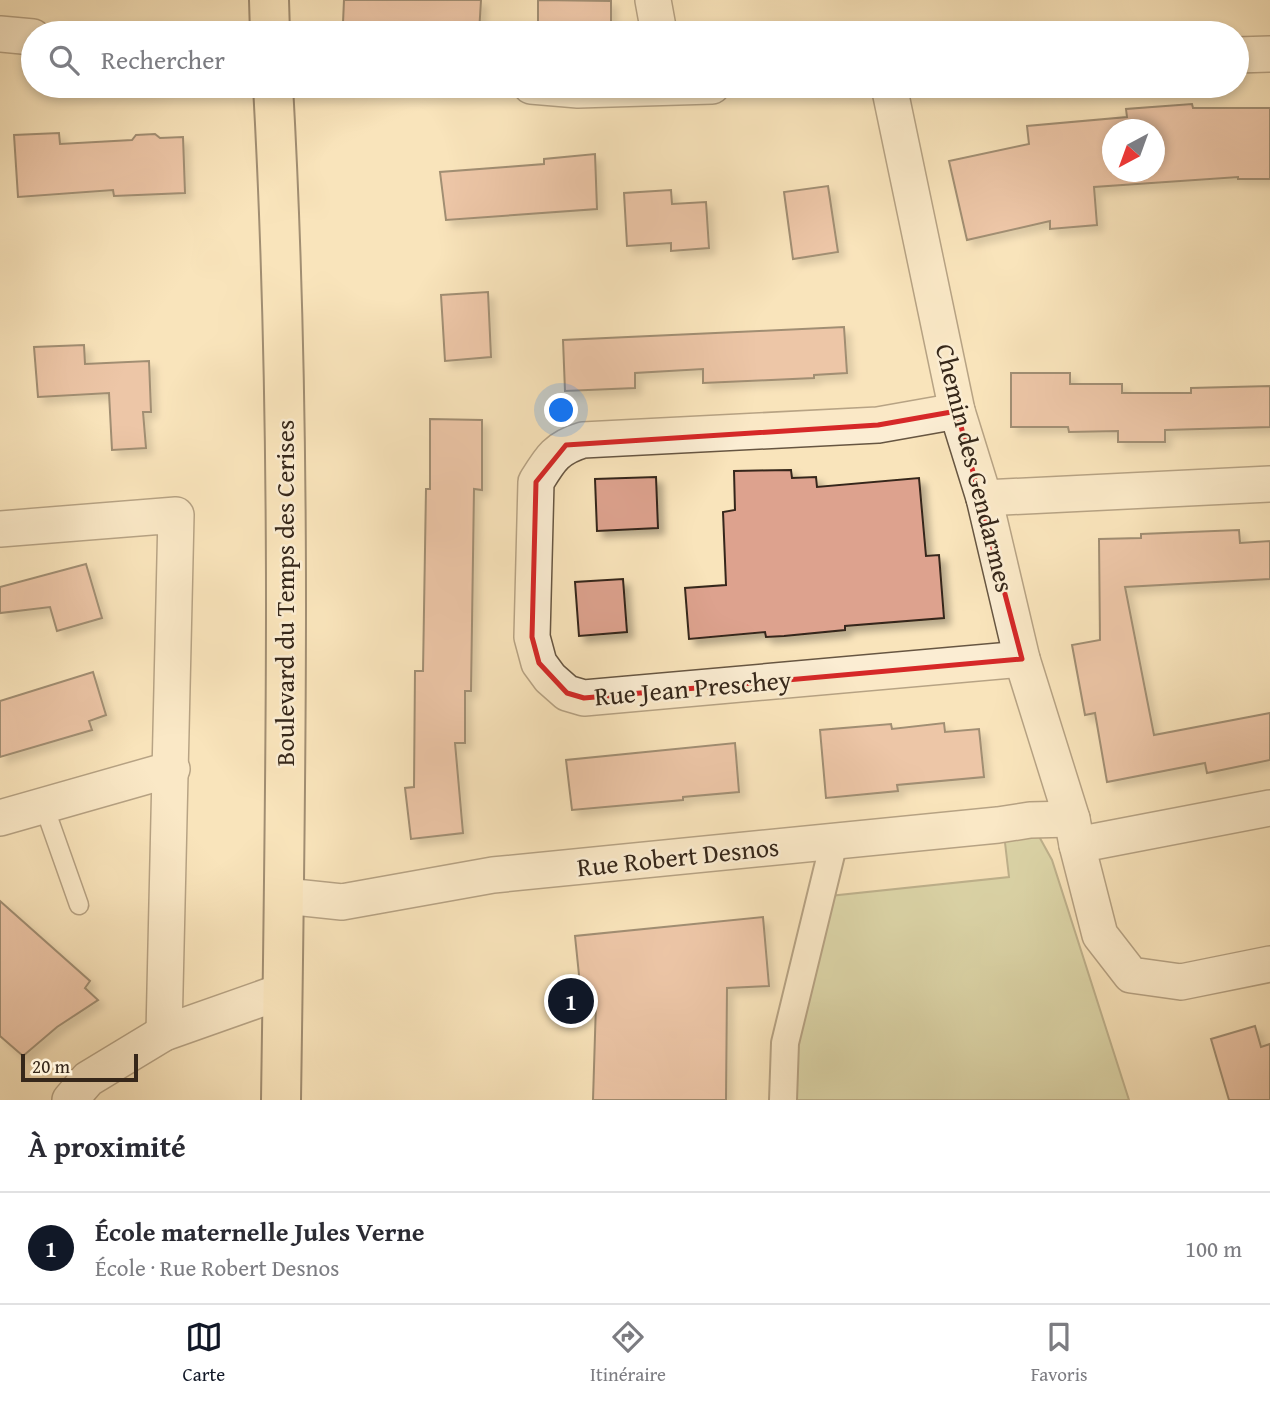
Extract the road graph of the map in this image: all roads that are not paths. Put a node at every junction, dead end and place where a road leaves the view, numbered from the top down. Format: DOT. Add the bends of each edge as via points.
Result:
graph roads {
  1 [pos="269,0"];
  2 [pos="653,0"];
  3 [pos="270,21"];
  4 [pos="657,21"];
  5 [pos="0,34"];
  6 [pos="21,36"];
  7 [pos="1270,54"];
  8 [pos="1249,55"];
  9 [pos="274,98"];
  10 [pos="892,98"];
  11 [pos="957,411"];
  12 [pos="1270,484"];
  13 [pos="984,498"];
  14 [pos="0,528"];
  15 [pos="1022,659"];
  16 [pos="172,769"];
  17 [pos="44,806"];
  18 [pos="1270,808"];
  19 [pos="0,818"];
  20 [pos="1074,832"];
  21 [pos="834,842"];
  22 [pos="285,896"];
  23 [pos="79,905"];
  24 [pos="1270,964"];
  25 [pos="283,990"];
  26 [pos="164,1033"];
  27 [pos="70,1100"];
  28 [pos="282,1100"];
  29 [pos="783,1100"];
  1 -- 3 [label="main road"];
  2 -- 4 [label="street"];
  5 -- 6 [label="street"];
  7 -- 8 [label="street"];
  9 -- 22 [label="main road, Boulevard du Temps des Cerises" via="286,507"];
  10 -- 11 [label="street, Chemin des Gendarmes"];
  11 -- 13 [label="street, Chemin des Gendarmes"];
  11 -- 15 [label="street, Rue Jean Preschey" via="878,425 583,440 566,445 549,460 536,482 532,637 539,663 550,678 567,693 584,698"];
  12 -- 13 [label="street"];
  13 -- 15 [label="street, Chemin des Gendarmes"];
  14 -- 16 [label="street" via="176,515"];
  15 -- 20 [label="street, Chemin des Gendarmes"];
  16 -- 17 [label="street"];
  16 -- 26 [label="street"];
  17 -- 19 [label="street"];
  17 -- 23 [label="lane"];
  18 -- 20 [label="street, Rue Robert Desnos"];
  20 -- 21 [label="street, Rue Robert Desnos" via="1030,820"];
  20 -- 24 [label="street, Chemin des Gendarmes" via="1100,935 1131,975 1181,982"];
  21 -- 22 [label="street, Rue Robert Desnos" via="493,876 342,902"];
  21 -- 29 [label="street" via="785,1043"];
  22 -- 25 [label="main road, Boulevard du Temps des Cerises"];
  25 -- 26 [label="street"];
  25 -- 28 [label="main road, Boulevard du Temps des Cerises"];
  26 -- 27 [label="street" via="88,1079"];
}
